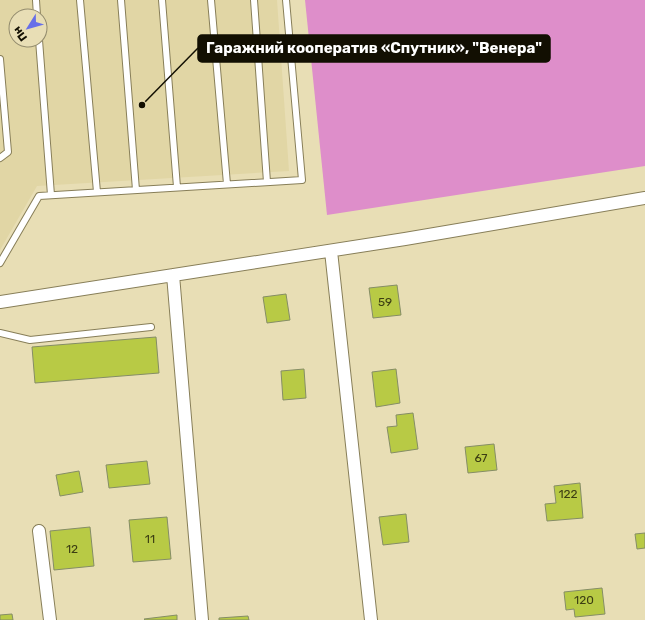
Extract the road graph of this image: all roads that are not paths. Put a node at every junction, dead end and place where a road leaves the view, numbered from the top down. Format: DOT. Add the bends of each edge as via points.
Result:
graph roads {
  1 [pos="80,0"];
  2 [pos="121,0"];
  3 [pos="162,0"];
  4 [pos="211,0"];
  5 [pos="254,0"];
  6 [pos="286,0"];
  7 [pos="40,48"];
  8 [pos="0,59"];
  9 [pos="0,158"];
  10 [pos="267,182"];
  11 [pos="227,184"];
  12 [pos="177,187"];
  13 [pos="136,190"];
  14 [pos="97,192"];
  15 [pos="51,195"];
  16 [pos="645,198"];
  17 [pos="331,251"];
  18 [pos="0,263"];
  19 [pos="173,275"];
  20 [pos="0,302"];
  21 [pos="152,327"];
  22 [pos="0,333"];
  23 [pos="39,531"];
  24 [pos="50,620"];
  25 [pos="202,620"];
  26 [pos="371,620"];
  1 -- 14 [label="lane"];
  2 -- 13 [label="lane"];
  3 -- 12 [label="lane"];
  4 -- 11 [label="lane"];
  5 -- 10 [label="lane"];
  6 -- 10 [label="lane" via="302,180"];
  7 -- 15 [label="lane"];
  8 -- 9 [label="lane" via="8,152"];
  10 -- 11 [label="lane"];
  11 -- 12 [label="lane"];
  12 -- 13 [label="lane"];
  13 -- 14 [label="lane"];
  14 -- 15 [label="lane"];
  15 -- 18 [label="lane" via="39,196"];
  16 -- 17 [label="street"];
  17 -- 19 [label="street"];
  17 -- 26 [label="street"];
  19 -- 20 [label="street"];
  19 -- 25 [label="street"];
  21 -- 22 [label="lane" via="30,340"];
  23 -- 24 [label="street"];
}
